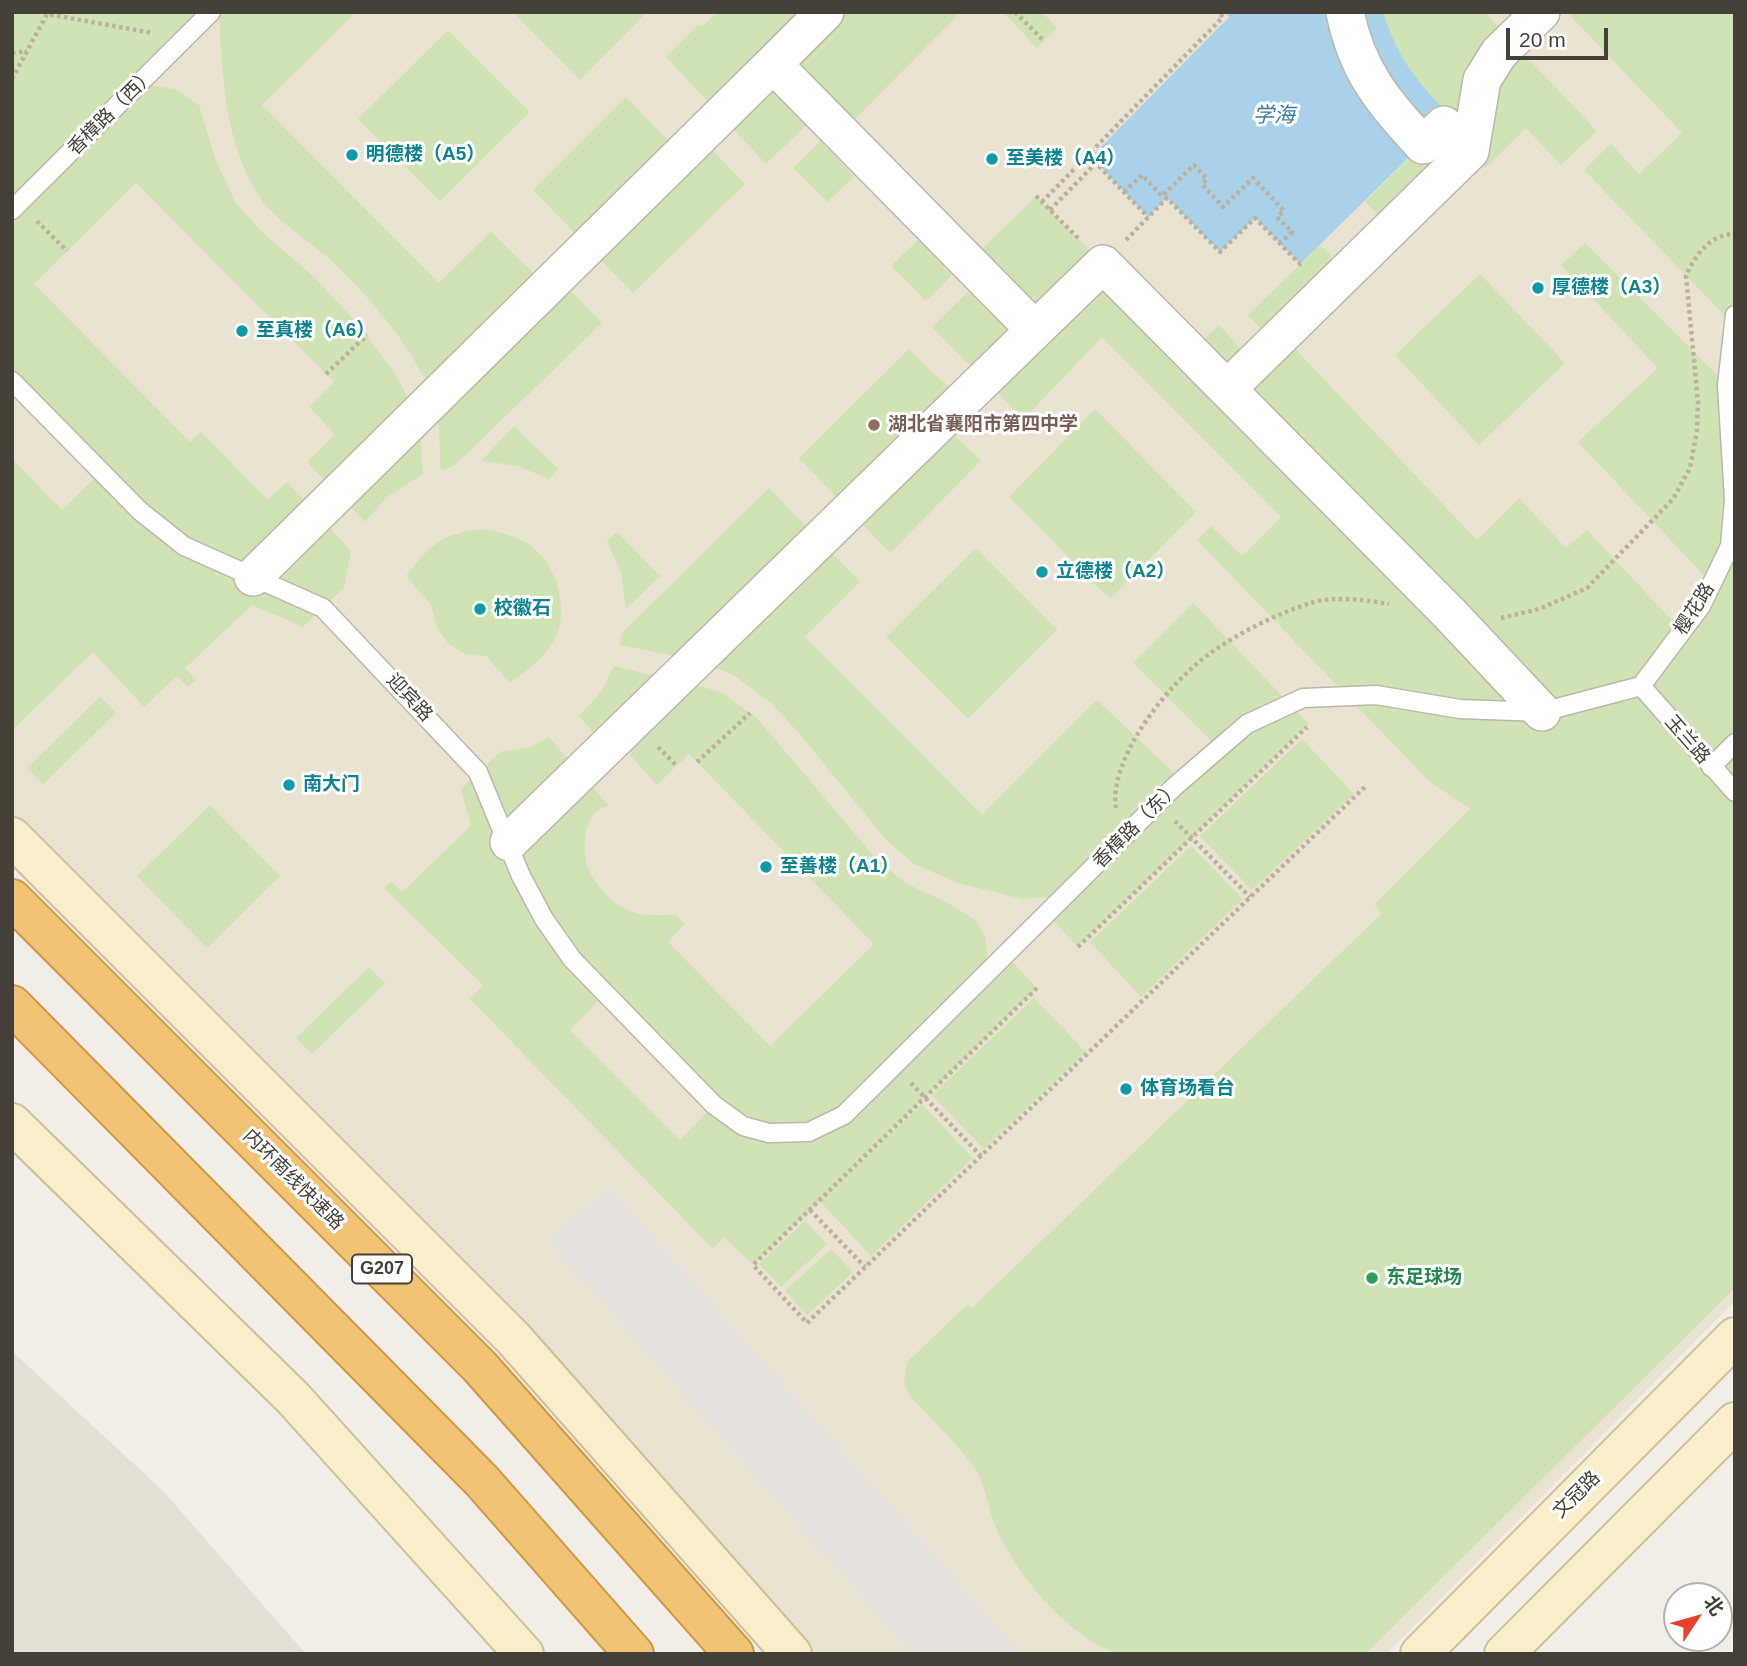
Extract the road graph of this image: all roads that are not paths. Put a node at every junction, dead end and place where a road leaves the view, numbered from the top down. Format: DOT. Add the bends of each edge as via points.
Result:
graph roads {
  1 [pos="211,12"];
  2 [pos="825,12"];
  3 [pos="1345,12"];
  4 [pos="1541,12"];
  5 [pos="773,64"];
  6 [pos="1470,151"];
  7 [pos="16,206"];
  8 [pos="1735,315"];
  9 [pos="1035,330"];
  10 [pos="12,381"];
  11 [pos="1227,388"];
  12 [pos="253,577"];
  13 [pos="1641,686"];
  14 [pos="1542,712"];
  15 [pos="1735,743"];
  16 [pos="1710,767"];
  17 [pos="1735,792"];
  18 [pos="12,837"];
  19 [pos="509,842"];
  20 [pos="14,900"];
  21 [pos="12,1005"];
  22 [pos="714,1105"];
  23 [pos="12,1123"];
  24 [pos="1735,1337"];
  25 [pos="1735,1422"];
  26 [pos="524,1654"];
  27 [pos="634,1654"];
  28 [pos="734,1654"];
  29 [pos="792,1654"];
  30 [pos="1420,1654"];
  31 [pos="1504,1654"];
  1 -- 7 [label="lane, 香樟路（西）"];
  2 -- 5 [label="street"];
  3 -- 6 [label="street" via="1352,46 1374,88 1423,145 1444,125"];
  4 -- 6 [label="street" via="1499,53 1482,80"];
  5 -- 9 [label="street"];
  5 -- 12 [label="street"];
  6 -- 11 [label="street"];
  8 -- 13 [label="lane, 樱花路" via="1727,385 1734,500 1730,546 1701,606"];
  9 -- 11 [label="street" via="1103,264"];
  9 -- 19 [label="street"];
  10 -- 12 [label="lane, 迎宾路" via="140,511 184,546"];
  11 -- 14 [label="street"];
  12 -- 19 [label="lane, 迎宾路" via="323,608 478,772"];
  13 -- 14 [label="lane, 香樟路（东）"];
  13 -- 16 [label="lane, 玉兰路"];
  14 -- 22 [label="lane, 香樟路（东）" via="1460,709 1376,695 1289,702 1247,724 1174,787 844,1115 809,1132 769,1133 743,1126"];
  15 -- 16 [label="lane"];
  16 -- 17 [label="lane, 玉兰路"];
  18 -- 29 [label="main road" via="513,1338"];
  19 -- 22 [label="lane, 迎宾路" via="544,919 572,959"];
  20 -- 28 [label="highway, 内环南线快速路 / G207" via="480,1367"];
  21 -- 27 [label="highway" via="482,1481"];
  23 -- 26 [label="main road" via="293,1398"];
  24 -- 30 [label="main road, 文冠路"];
  25 -- 31 [label="main road"];
}
